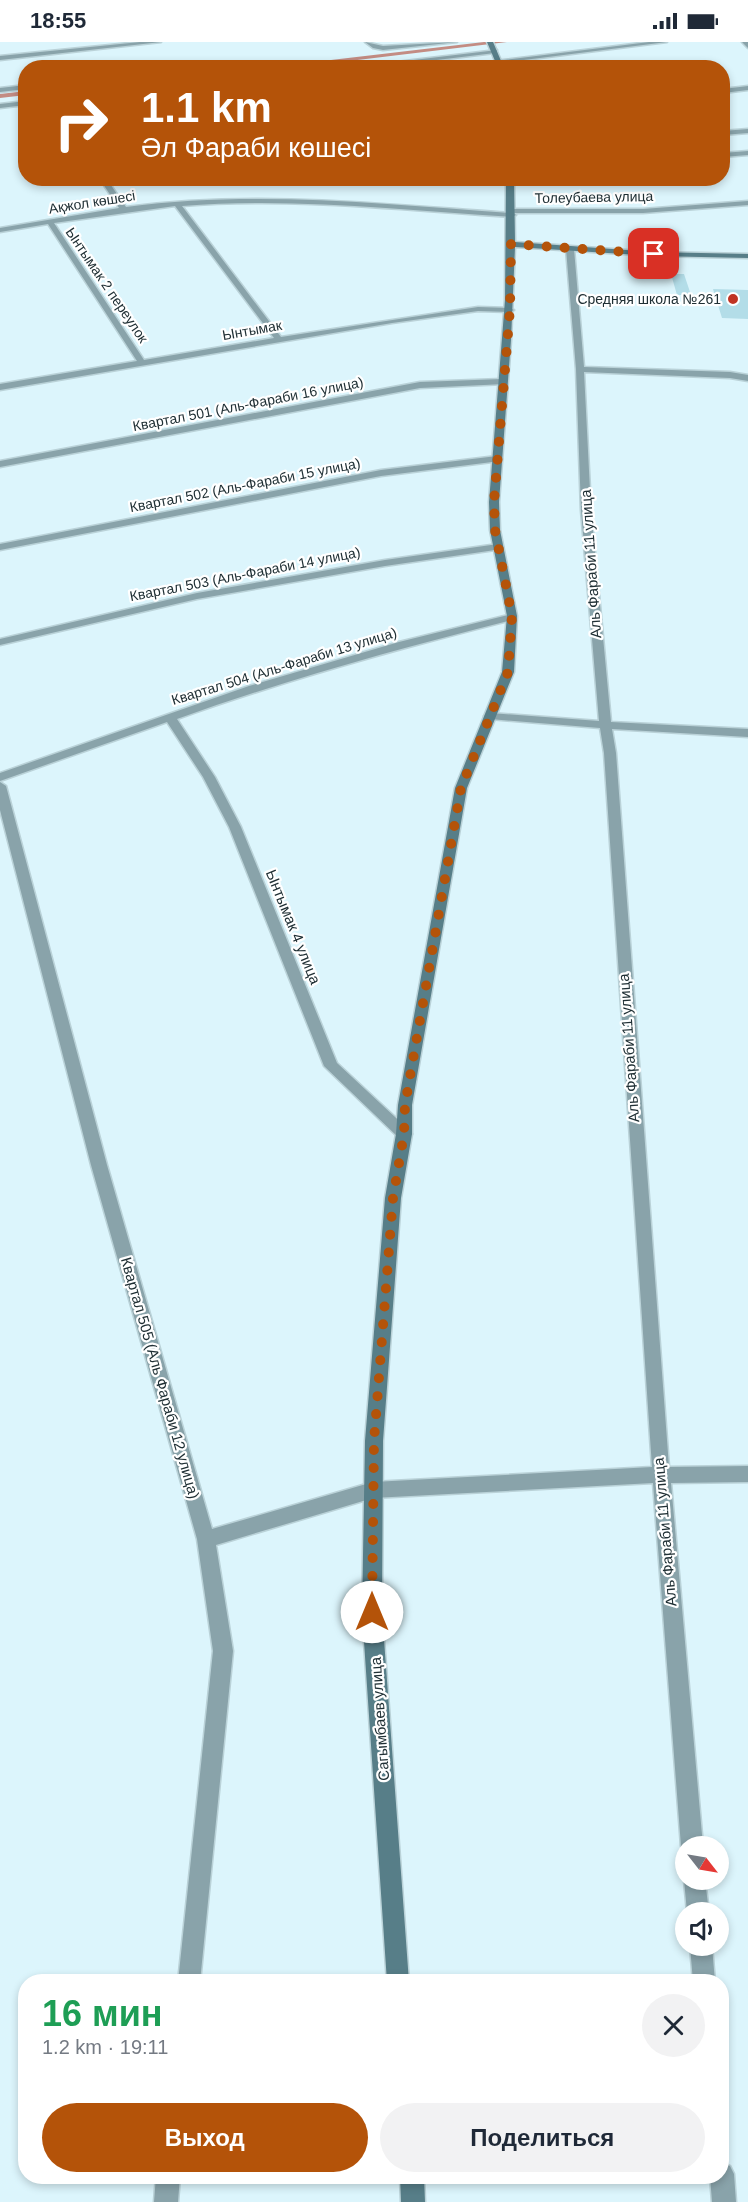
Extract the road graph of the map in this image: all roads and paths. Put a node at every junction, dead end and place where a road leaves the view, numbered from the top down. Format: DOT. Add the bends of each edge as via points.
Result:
graph roads {
  1 [pos="158,42"];
  2 [pos="368,42"];
  3 [pos="454,42"];
  4 [pos="664,42"];
  5 [pos="745,42"];
  6 [pos="491,43"];
  7 [pos="748,46"];
  8 [pos="495,51"];
  9 [pos="0,58"];
  10 [pos="418,60"];
  11 [pos="498,60"];
  12 [pos="530,60"];
  13 [pos="18,88"];
  14 [pos="748,88"];
  15 [pos="0,90"];
  16 [pos="730,90"];
  17 [pos="18,104"];
  18 [pos="0,106"];
  19 [pos="748,131"];
  20 [pos="730,133"];
  21 [pos="748,153"];
  22 [pos="730,154"];
  23 [pos="108,186"];
  24 [pos="510,186"];
  25 [pos="748,203"];
  26 [pos="177,204"];
  27 [pos="125,211"];
  28 [pos="512,213"];
  29 [pos="50,222"];
  30 [pos="0,230"];
  31 [pos="511,244"];
  32 [pos="570,249"];
  33 [pos="748,256"];
  34 [pos="510,309"];
  35 [pos="279,340"];
  36 [pos="142,363"];
  37 [pos="580,369"];
  38 [pos="748,378"];
  39 [pos="502,382"];
  40 [pos="0,387"];
  41 [pos="497,459"];
  42 [pos="0,464"];
  43 [pos="0,547"];
  44 [pos="498,547"];
  45 [pos="512,617"];
  46 [pos="0,642"];
  47 [pos="490,716"];
  48 [pos="170,717"];
  49 [pos="604,725"];
  50 [pos="748,732"];
  51 [pos="0,777"];
  52 [pos="0,786"];
  53 [pos="404,1134"];
  54 [pos="748,1474"];
  55 [pos="660,1475"];
  56 [pos="373,1490"];
  57 [pos="206,1539"];
  58 [pos="691,1836"];
  59 [pos="702,1956"];
  60 [pos="190,1974"];
  61 [pos="397,1974"];
  62 [pos="703,1974"];
  63 [pos="167,2184"];
  64 [pos="412,2184"];
  65 [pos="723,2184"];
  66 [pos="166,2202"];
  67 [pos="413,2202"];
  68 [pos="724,2202"];
  1 -- 9 [label="street"];
  2 -- 3 [label="street" via="375,47 395,48"];
  4 -- 12 [label="street"];
  5 -- 7 [label="street"];
  6 -- 8 [label="street"];
  8 -- 10 [label="street"];
  8 -- 11 [label="street"];
  13 -- 15 [label="street"];
  14 -- 16 [label="street"];
  17 -- 18 [label="street"];
  19 -- 20 [label="street"];
  21 -- 22 [label="street"];
  23 -- 27 [label="street"];
  24 -- 28 [label="street, Сагымбаев улица"];
  25 -- 28 [label="street, Толеубаева улица" via="643,211"];
  26 -- 27 [label="street, Ақжол көшесі"];
  26 -- 28 [label="street, Ақжол көшесі" via="232,201"];
  26 -- 35 [label="street"];
  27 -- 29 [label="street, Ақжол көшесі"];
  28 -- 31 [label="street, Сагымбаев улица"];
  29 -- 30 [label="street, Ақжол көшесі"];
  29 -- 36 [label="street, Ынтымак 2 переулок"];
  31 -- 32 [label="street"];
  31 -- 34 [label="street, Сагымбаев улица"];
  32 -- 33 [label="street"];
  32 -- 37 [label="street, Аль Фараби 11 улица"];
  34 -- 35 [label="street, Ынтымак" via="450,312"];
  34 -- 39 [label="street, Сагымбаев улица"];
  35 -- 36 [label="street, Ынтымак"];
  36 -- 40 [label="street, Ынтымак"];
  37 -- 38 [label="street"];
  37 -- 49 [label="street, Аль Фараби 11 улица" via="586,510"];
  39 -- 41 [label="street, Сагымбаев улица"];
  39 -- 42 [label="street, Квартал 501 (Аль-Фараби 16 улица)" via="420,386"];
  41 -- 43 [label="street, Квартал 502 (Аль-Фараби 15 улица)" via="381,472"];
  41 -- 44 [label="street, Сагымбаев улица" via="494,502"];
  44 -- 45 [label="street, Сагымбаев улица"];
  44 -- 46 [label="street, Квартал 503 (Аль-Фараби 14 улица)" via="197,596"];
  45 -- 47 [label="street, Сагымбаев улица" via="508,672"];
  45 -- 48 [label="street, Квартал 504 (Аль-Фараби 13 улица)" via="403,644"];
  47 -- 49 [label="street"];
  47 -- 53 [label="street, Сагымбаев улица" via="461,788 405,1105"];
  48 -- 51 [label="street, Квартал 504 (Аль-Фараби 13 улица)"];
  48 -- 53 [label="street, Ынтымак 4 улица" via="235,827 331,1066"];
  49 -- 50 [label="street"];
  49 -- 55 [label="street, Аль Фараби 11 улица" via="610,753"];
  52 -- 57 [label="street, Квартал 505 (Аль Фараби 12 улица)" via="99,1165"];
  53 -- 56 [label="street, Сагымбаев улица" via="393,1198"];
  54 -- 55 [label="street"];
  55 -- 56 [label="street"];
  55 -- 58 [label="street, Аль Фараби 11 улица"];
  56 -- 57 [label="street"];
  56 -- 61 [label="street, Сагымбаев улица" via="372,1612"];
  57 -- 60 [label="street, Квартал 505 (Аль Фараби 12 улица)" via="223,1651"];
  59 -- 62 [label="street"];
  63 -- 66 [label="street"];
  64 -- 67 [label="street"];
  65 -- 68 [label="street"];
}
